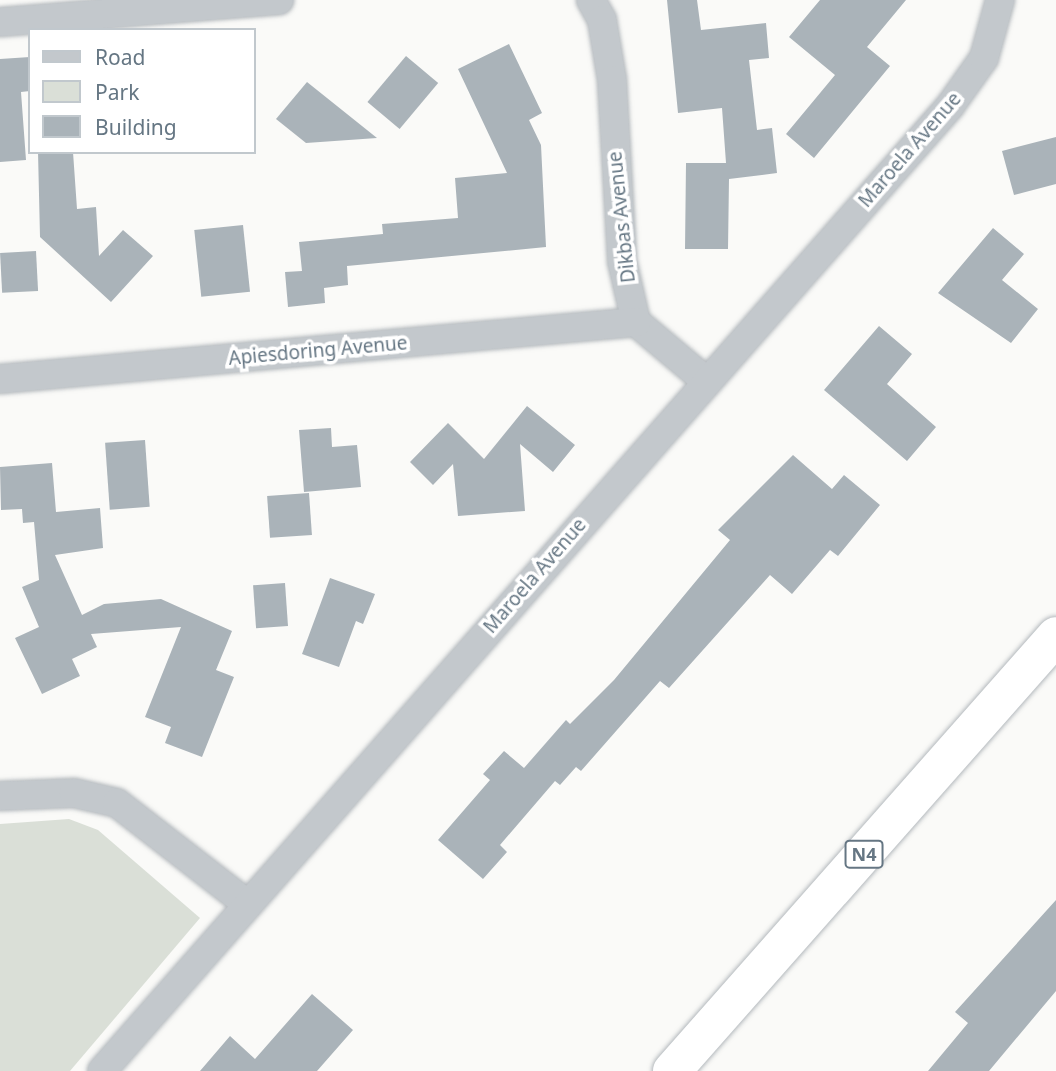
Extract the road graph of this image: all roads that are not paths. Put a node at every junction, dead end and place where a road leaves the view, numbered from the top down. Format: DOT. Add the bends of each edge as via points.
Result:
graph roads {
  1 [pos="279,0"];
  2 [pos="1000,0"];
  3 [pos="596,10"];
  4 [pos="0,22"];
  5 [pos="636,322"];
  6 [pos="0,379"];
  7 [pos="706,381"];
  8 [pos="1056,636"];
  9 [pos="0,796"];
  10 [pos="247,904"];
  11 [pos="102,1071"];
  12 [pos="672,1071"];
  1 -- 4 [label="street"];
  2 -- 7 [label="street, Maroela Avenue" via="994,34 970,82"];
  3 -- 5 [label="street, Dikbas Avenue" via="622,261"];
  5 -- 6 [label="street, Apiesdoring Avenue"];
  5 -- 7 [label="street"];
  7 -- 10 [label="street, Maroela Avenue"];
  8 -- 12 [label="highway, N4"];
  9 -- 10 [label="street" via="74,793 117,803"];
  10 -- 11 [label="street, Maroela Avenue"];
}
